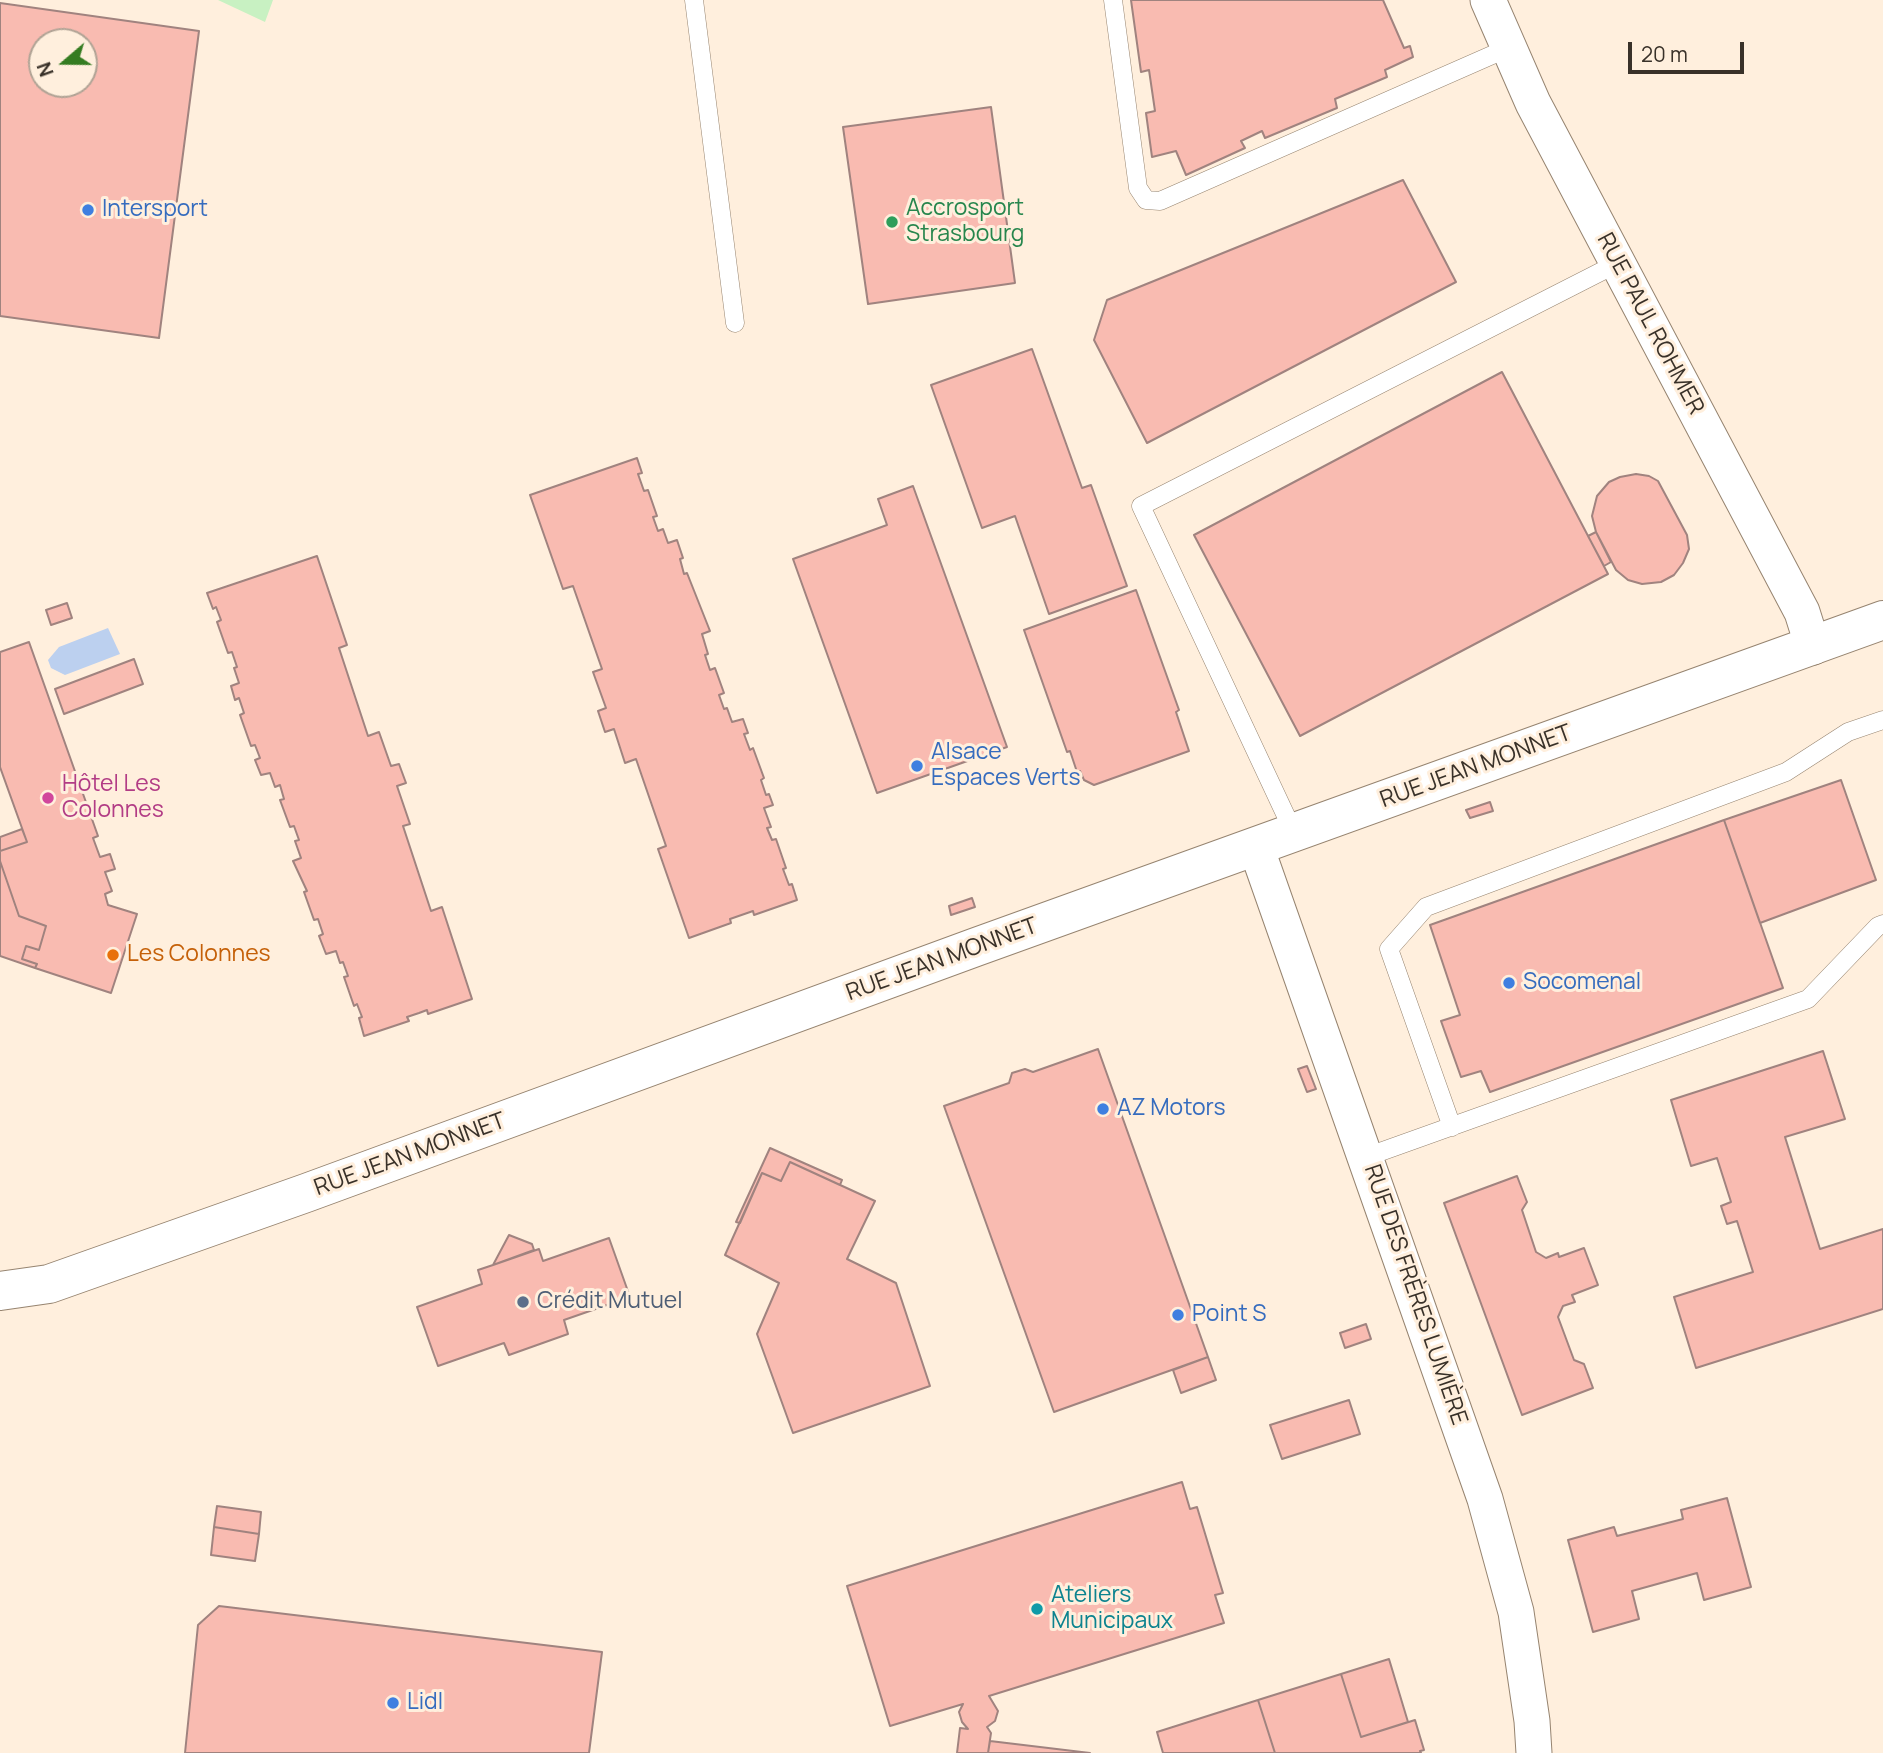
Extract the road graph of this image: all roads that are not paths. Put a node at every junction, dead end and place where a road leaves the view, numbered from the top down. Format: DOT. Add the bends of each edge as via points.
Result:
graph roads {
  1 [pos="694,0"];
  2 [pos="1113,0"];
  3 [pos="1488,0"];
  4 [pos="1508,48"];
  5 [pos="1618,263"];
  6 [pos="735,323"];
  7 [pos="1883,620"];
  8 [pos="1813,647"];
  9 [pos="1883,720"];
  10 [pos="1294,833"];
  11 [pos="1256,847"];
  12 [pos="1883,924"];
  13 [pos="1452,1127"];
  14 [pos="1366,1157"];
  15 [pos="0,1291"];
  16 [pos="1534,1753"];
  1 -- 6 [label="lane"];
  2 -- 4 [label="lane" via="1139,188 1146,200 1160,201"];
  3 -- 4 [label="street, RUE PAUL ROHMER"];
  4 -- 5 [label="street, RUE PAUL ROHMER"];
  5 -- 8 [label="street, RUE PAUL ROHMER" via="1802,612"];
  5 -- 10 [label="lane" via="1141,506"];
  7 -- 8 [label="street, RUE JEAN MONNET"];
  8 -- 10 [label="street, RUE JEAN MONNET"];
  9 -- 13 [label="lane" via="1848,732 1786,772 1426,907 1389,949"];
  10 -- 11 [label="street, RUE JEAN MONNET"];
  11 -- 14 [label="street, RUE DES FRÈRES LUMIÈRE"];
  11 -- 15 [label="street, RUE JEAN MONNET" via="49,1284"];
  12 -- 13 [label="lane" via="1808,999"];
  13 -- 14 [label="lane"];
  14 -- 16 [label="street, RUE DES FRÈRES LUMIÈRE" via="1485,1499 1516,1612"];
}
